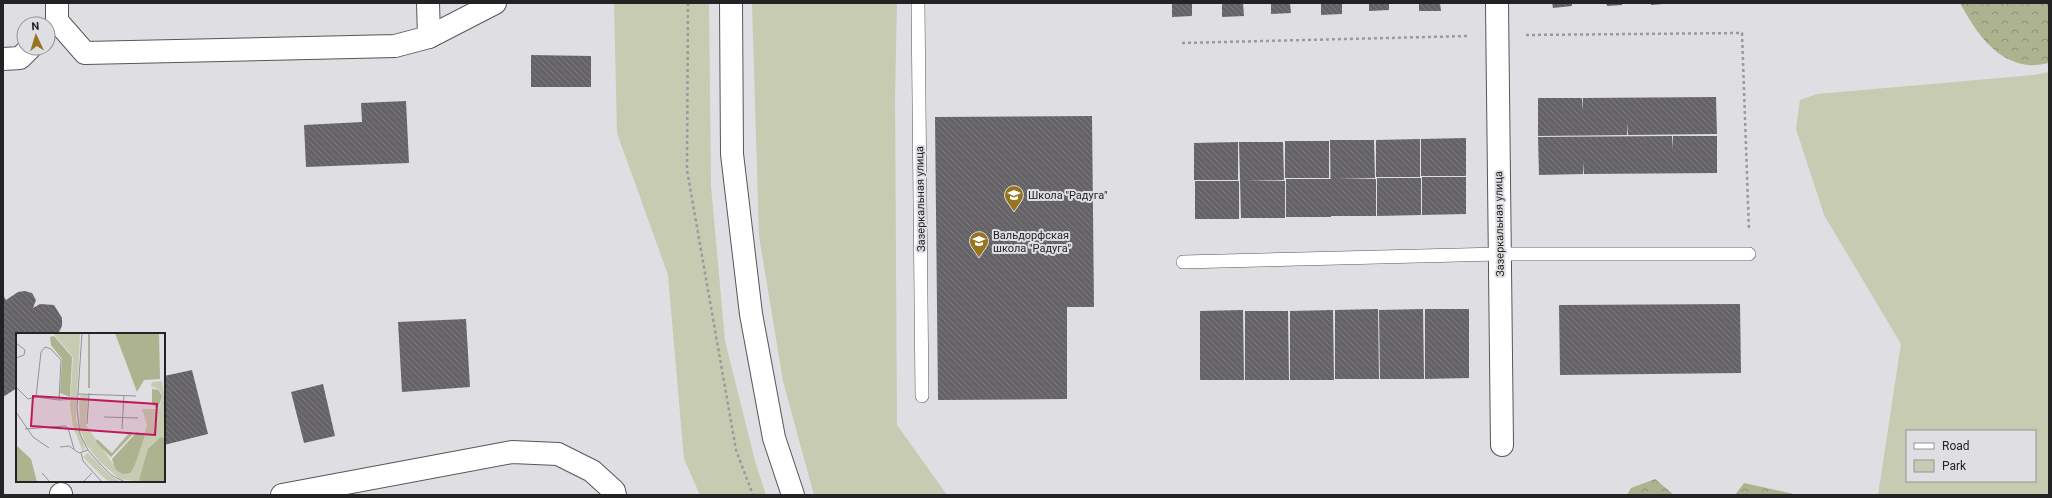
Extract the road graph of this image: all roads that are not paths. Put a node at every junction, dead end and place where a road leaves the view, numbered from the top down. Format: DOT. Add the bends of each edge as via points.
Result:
graph roads {
  1 [pos="428,3"];
  2 [pos="495,3"];
  3 [pos="731,3"];
  4 [pos="918,3"];
  5 [pos="1497,3"];
  6 [pos="56,20"];
  7 [pos="429,37"];
  8 [pos="22,56"];
  9 [pos="3,59"];
  10 [pos="1499,254"];
  11 [pos="1749,254"];
  12 [pos="1183,262"];
  13 [pos="922,396"];
  14 [pos="1502,446"];
  15 [pos="282,495"];
  16 [pos="615,495"];
  17 [pos="793,495"];
  1 -- 7 [label="street"];
  2 -- 7 [label="street"];
  3 -- 17 [label="street" via="732,154 750,314 774,438"];
  4 -- 13 [label="lane, Зазеркальная улица"];
  5 -- 10 [label="street, Зазеркальная улица"];
  6 -- 7 [label="street" via="85,53 395,46"];
  8 -- 9 [label="street"];
  10 -- 11 [label="lane"];
  10 -- 12 [label="lane"];
  10 -- 14 [label="street, Зазеркальная улица"];
  15 -- 16 [label="street" via="512,452 558,454 592,471 614,491"];
}
